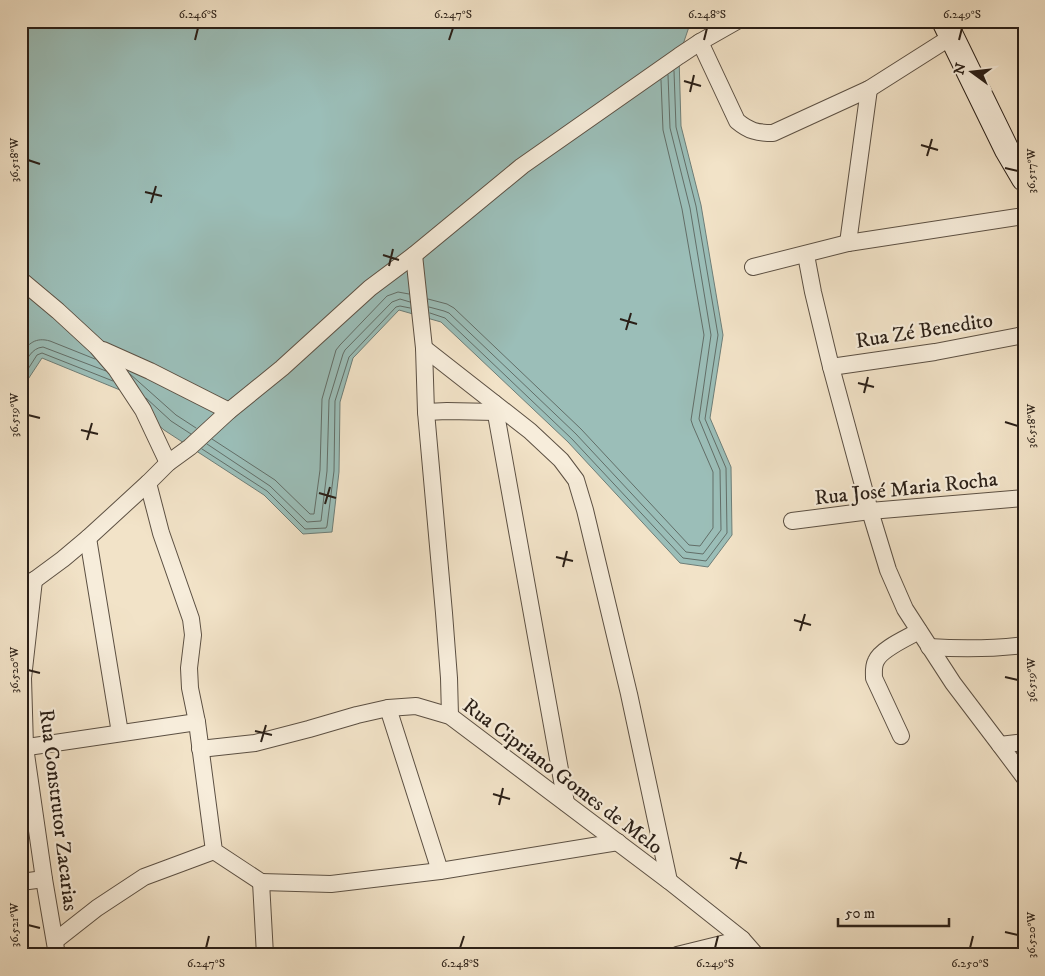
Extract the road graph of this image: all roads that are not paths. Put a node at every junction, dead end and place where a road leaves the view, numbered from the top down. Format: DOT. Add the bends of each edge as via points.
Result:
graph roads {
  1 [pos="738,21"];
  2 [pos="948,29"];
  3 [pos="700,42"];
  4 [pos="869,89"];
  5 [pos="1024,179"];
  6 [pos="1024,216"];
  7 [pos="848,243"];
  8 [pos="806,254"];
  9 [pos="414,255"];
  10 [pos="754,267"];
  11 [pos="21,280"];
  12 [pos="1024,334"];
  13 [pos="96,348"];
  14 [pos="424,348"];
  15 [pos="831,367"];
  16 [pos="495,407"];
  17 [pos="229,411"];
  18 [pos="426,412"];
  19 [pos="168,463"];
  20 [pos="148,484"];
  21 [pos="1024,498"];
  22 [pos="870,510"];
  23 [pos="792,521"];
  24 [pos="88,538"];
  25 [pos="28,585"];
  26 [pos="919,631"];
  27 [pos="1024,645"];
  28 [pos="929,647"];
  29 [pos="388,708"];
  30 [pos="450,716"];
  31 [pos="196,722"];
  32 [pos="120,733"];
  33 [pos="901,736"];
  34 [pos="1024,742"];
  35 [pos="1000,744"];
  36 [pos="23,748"];
  37 [pos="200,749"];
  38 [pos="1024,777"];
  39 [pos="566,803"];
  40 [pos="618,842"];
  41 [pos="214,851"];
  42 [pos="440,871"];
  43 [pos="44,879"];
  44 [pos="669,881"];
  45 [pos="21,882"];
  46 [pos="261,882"];
  47 [pos="742,939"];
  48 [pos="56,948"];
  49 [pos="266,955"];
  50 [pos="677,955"];
  51 [pos="756,955"];
  1 -- 3 [label="street"];
  2 -- 4 [label="street"];
  2 -- 5 [label="main road"];
  3 -- 4 [label="street" via="737,121 760,133 773,133"];
  3 -- 9 [label="street" via="522,166"];
  4 -- 7 [label="street"];
  6 -- 7 [label="street"];
  7 -- 8 [label="street"];
  8 -- 10 [label="street"];
  8 -- 15 [label="street"];
  9 -- 14 [label="street"];
  9 -- 17 [label="street" via="370,288"];
  11 -- 13 [label="street"];
  12 -- 15 [label="street, Rua Zé Benedito" via="935,352"];
  13 -- 17 [label="street"];
  13 -- 19 [label="street" via="116,369 143,410"];
  14 -- 16 [label="street"];
  14 -- 18 [label="street"];
  15 -- 22 [label="street"];
  16 -- 18 [label="street"];
  16 -- 39 [label="street"];
  16 -- 44 [label="street" via="530,431 561,460 576,480 629,694"];
  17 -- 19 [label="street"];
  18 -- 30 [label="street"];
  19 -- 20 [label="street"];
  20 -- 24 [label="street"];
  20 -- 31 [label="street" via="191,619 189,668"];
  21 -- 22 [label="street, Rua José Maria Rocha"];
  22 -- 23 [label="street, Rua José Maria Rocha"];
  22 -- 26 [label="street" via="888,570 905,609"];
  24 -- 25 [label="street"];
  24 -- 32 [label="street"];
  25 -- 36 [label="street, Rua Construtor Zacarias"];
  26 -- 28 [label="street"];
  26 -- 33 [label="street" via="881,653 874,668 874,678"];
  27 -- 28 [label="street" via="957,649"];
  28 -- 35 [label="street"];
  29 -- 30 [label="street, Rua Cipriano Gomes de Melo" via="416,706"];
  29 -- 37 [label="street, Rua Cipriano Gomes de Melo" via="255,743"];
  29 -- 42 [label="street"];
  30 -- 39 [label="street, Rua Cipriano Gomes de Melo"];
  31 -- 32 [label="street"];
  31 -- 37 [label="street"];
  32 -- 36 [label="street"];
  34 -- 35 [label="street"];
  35 -- 38 [label="street"];
  36 -- 43 [label="street, Rua Construtor Zacarias"];
  37 -- 41 [label="street"];
  39 -- 40 [label="street, Rua Cipriano Gomes de Melo"];
  40 -- 42 [label="street"];
  40 -- 44 [label="street, Rua Cipriano Gomes de Melo"];
  41 -- 46 [label="street"];
  41 -- 48 [label="street" via="144,878 97,908"];
  42 -- 46 [label="street" via="331,884"];
  43 -- 45 [label="street"];
  43 -- 48 [label="street, Rua Construtor Zacarias"];
  44 -- 47 [label="street, Rua Cipriano Gomes de Melo"];
  46 -- 49 [label="street"];
  47 -- 50 [label="street"];
  47 -- 51 [label="street, Rua Cipriano Gomes de Melo"];
}
